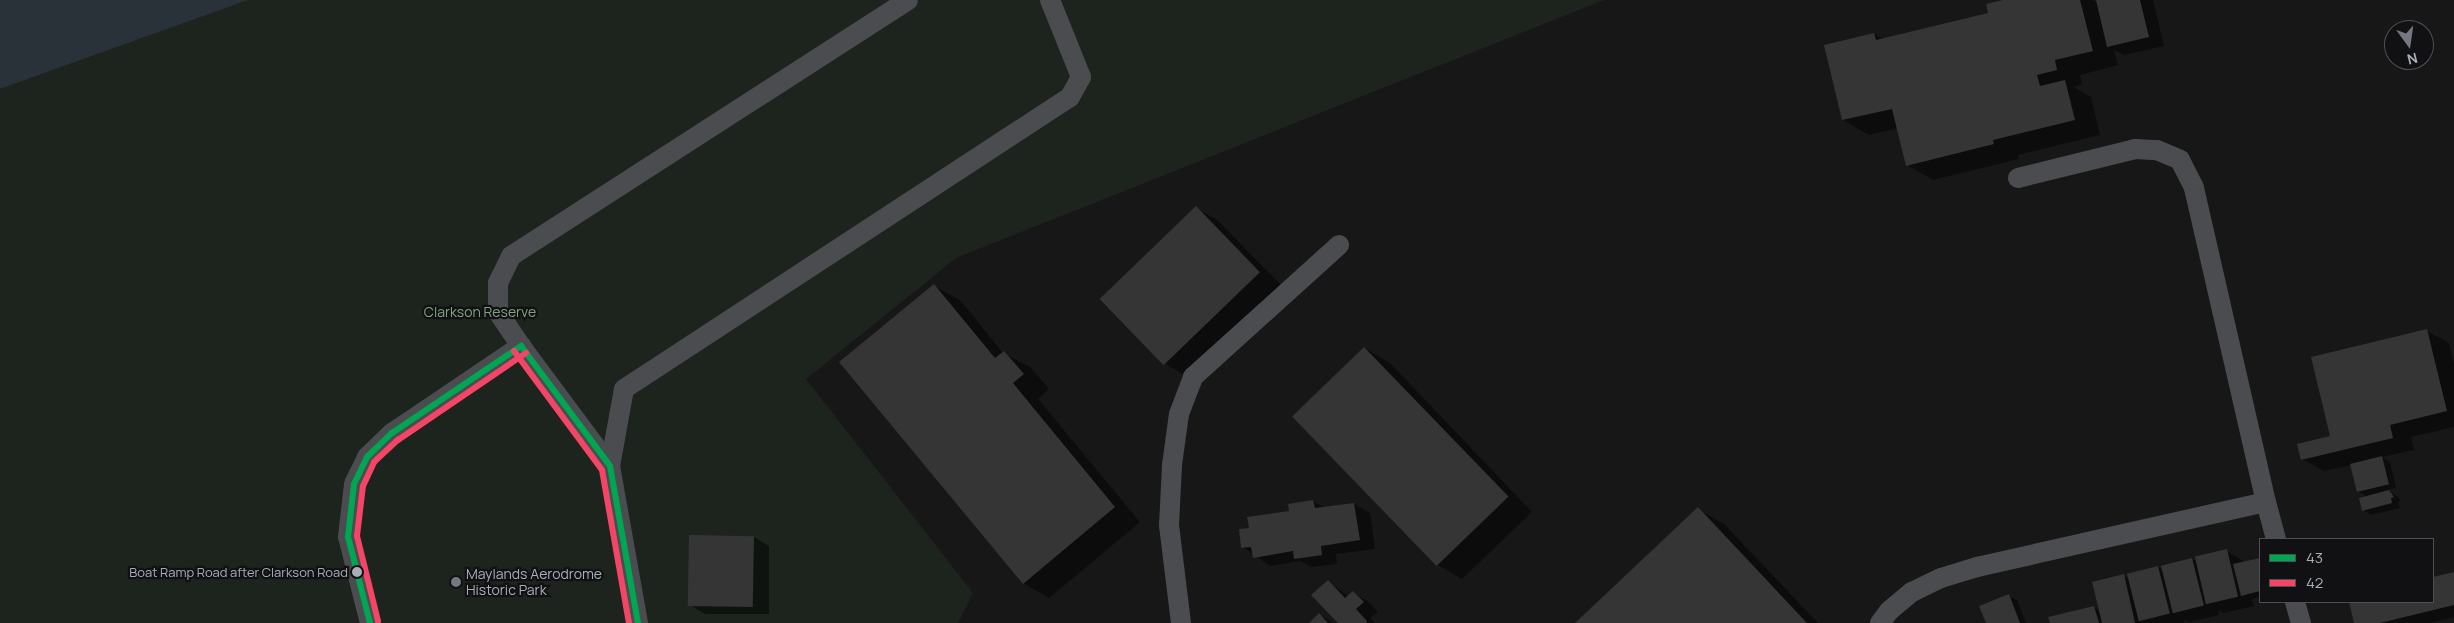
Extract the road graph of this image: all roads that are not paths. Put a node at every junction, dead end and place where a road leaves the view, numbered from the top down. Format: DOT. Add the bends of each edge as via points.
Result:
graph roads {
  1 [pos="877,0"];
  2 [pos="908,0"];
  3 [pos="1050,0"];
  4 [pos="874,22"];
  5 [pos="2018,178"];
  6 [pos="1339,245"];
  7 [pos="520,346"];
  8 [pos="610,466"];
  9 [pos="2266,502"];
  10 [pos="2276,538"];
  11 [pos="2294,603"];
  12 [pos="370,623"];
  13 [pos="638,623"];
  14 [pos="1182,623"];
  15 [pos="1880,623"];
  16 [pos="2301,623"];
  1 -- 4 [label="lane"];
  2 -- 4 [label="lane"];
  3 -- 8 [label="lane" via="1081,77 1070,97 624,389"];
  4 -- 7 [label="lane" via="511,256 498,283 498,312"];
  5 -- 9 [label="lane" via="2135,149 2157,150 2180,160 2194,188"];
  6 -- 14 [label="lane" via="1193,377 1179,414 1169,515"];
  7 -- 8 [label="lane"];
  7 -- 12 [label="lane" via="392,433 367,457 354,484 348,537"];
  8 -- 13 [label="lane"];
  9 -- 10 [label="lane"];
  9 -- 15 [label="lane" via="1977,566 1912,592"];
  11 -- 16 [label="lane"];
}
